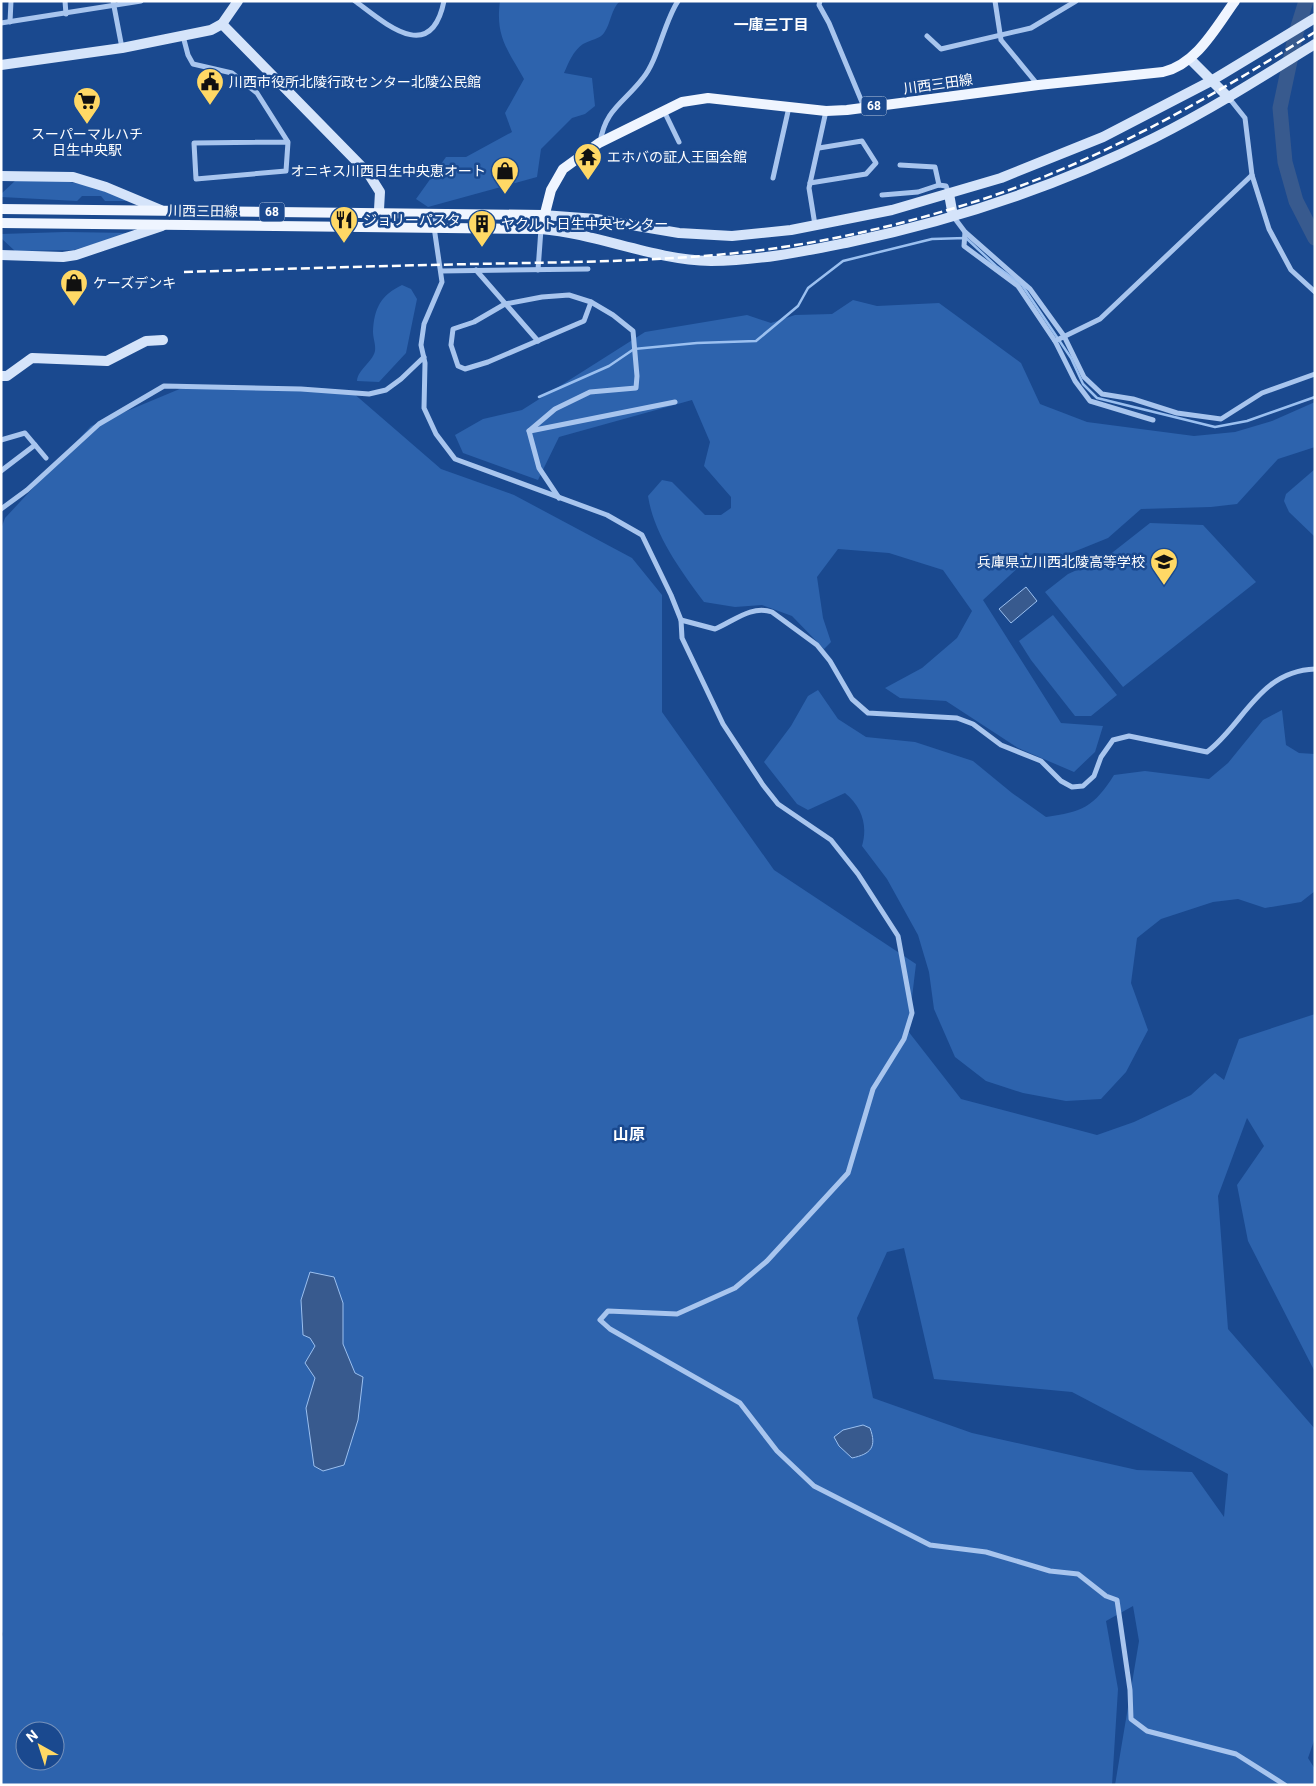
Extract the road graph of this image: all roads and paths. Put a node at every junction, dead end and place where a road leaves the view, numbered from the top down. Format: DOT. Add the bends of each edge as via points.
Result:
graph roads {
  1 [pos="12,1"];
  2 [pos="65,1"];
  3 [pos="140,1"];
  4 [pos="238,1"];
  5 [pos="355,1"];
  6 [pos="444,1"];
  7 [pos="678,1"];
  8 [pos="820,1"];
  9 [pos="995,1"];
  10 [pos="1076,1"];
  11 [pos="1235,1"];
  12 [pos="113,4"];
  13 [pos="66,14"];
  14 [pos="1315,18"];
  15 [pos="10,22"];
  16 [pos="1,24"];
  17 [pos="222,24"];
  18 [pos="183,36"];
  19 [pos="926,36"];
  20 [pos="999,36"];
  21 [pos="1315,44"];
  22 [pos="122,48"];
  23 [pos="1190,59"];
  24 [pos="1,65"];
  25 [pos="1211,81"];
  26 [pos="1038,85"];
  27 [pos="1228,98"];
  28 [pos="789,107"];
  29 [pos="864,108"];
  30 [pos="664,111"];
  31 [pos="826,111"];
  32 [pos="288,142"];
  33 [pos="680,142"];
  34 [pos="600,143"];
  35 [pos="819,148"];
  36 [pos="900,164"];
  37 [pos="1252,175"];
  38 [pos="1,176"];
  39 [pos="773,178"];
  40 [pos="810,183"];
  41 [pos="939,185"];
  42 [pos="949,194"];
  43 [pos="882,196"];
  44 [pos="1,209"];
  45 [pos="161,210"];
  46 [pos="378,214"];
  47 [pos="436,215"];
  48 [pos="543,216"];
  49 [pos="954,216"];
  50 [pos="1,222"];
  51 [pos="627,223"];
  52 [pos="165,224"];
  53 [pos="816,226"];
  54 [pos="378,227"];
  55 [pos="434,227"];
  56 [pos="541,229"];
  57 [pos="965,232"];
  58 [pos="619,243"];
  59 [pos="1,255"];
  60 [pos="588,269"];
  61 [pos="476,270"];
  62 [pos="538,270"];
  63 [pos="441,271"];
  64 [pos="1315,292"];
  65 [pos="591,302"];
  66 [pos="505,304"];
  67 [pos="1064,336"];
  68 [pos="163,340"];
  69 [pos="538,341"];
  70 [pos="1055,341"];
  71 [pos="424,357"];
  72 [pos="1315,374"];
  73 [pos="1,376"];
  74 [pos="675,402"];
  75 [pos="1153,420"];
  76 [pos="530,431"];
  77 [pos="1,440"];
  78 [pos="35,445"];
  79 [pos="46,458"];
  80 [pos="1,471"];
  81 [pos="559,499"];
  82 [pos="1,510"];
  83 [pos="681,620"];
  84 [pos="1315,669"];
  85 [pos="1285,1785"];
  1 -- 15 [label="street"];
  2 -- 13 [label="street"];
  3 -- 12 [label="street"];
  4 -- 17 [label="street"];
  5 -- 6 [label="street" via="395,30 411,35 423,34 435,27"];
  7 -- 34 [label="street" via="645,77 611,111 602,126"];
  8 -- 29 [label="street"];
  9 -- 20 [label="street"];
  10 -- 20 [label="street" via="1031,28"];
  11 -- 23 [label="main road, 川西三田線 / 68"];
  12 -- 13 [label="street"];
  12 -- 22 [label="street"];
  13 -- 15 [label="street"];
  14 -- 25 [label="street"];
  15 -- 16 [label="street"];
  17 -- 18 [label="street"];
  17 -- 46 [label="street" via="368,173 380,192"];
  18 -- 22 [label="street"];
  18 -- 32 [label="street" via="193,64 232,73 257,93"];
  19 -- 20 [label="street" via="941,49"];
  20 -- 26 [label="street"];
  21 -- 27 [label="street"];
  22 -- 24 [label="street"];
  23 -- 25 [label="street"];
  23 -- 26 [label="main road, 川西三田線 / 68" via="1163,72"];
  25 -- 27 [label="street"];
  25 -- 42 [label="street" via="1103,137 1035,165"];
  26 -- 29 [label="main road, 川西三田線 / 68"];
  27 -- 37 [label="street" via="1245,118"];
  27 -- 49 [label="street" via="1097,164 1040,188"];
  28 -- 30 [label="main road, 川西三田線 / 68" via="708,98 682,102"];
  28 -- 31 [label="main road, 川西三田線 / 68"];
  28 -- 39 [label="street"];
  29 -- 31 [label="main road, 川西三田線 / 68"];
  30 -- 33 [label="street"];
  30 -- 34 [label="main road, 川西三田線 / 68"];
  31 -- 35 [label="street"];
  32 -- 32 [label="street" via="194,143 196,178 286,171"];
  34 -- 48 [label="main road, 川西三田線 / 68" via="563,169 550,190"];
  35 -- 40 [label="street"];
  35 -- 40 [label="street" via="862,141 876,163 866,174"];
  36 -- 41 [label="street" via="935,167"];
  37 -- 64 [label="street" via="1262,212 1278,247 1291,270"];
  37 -- 67 [label="street" via="1100,319"];
  38 -- 45 [label="street" via="74,177 106,186"];
  40 -- 53 [label="street"];
  41 -- 42 [label="street" via="946,186"];
  41 -- 43 [label="street" via="918,192"];
  42 -- 49 [label="street"];
  42 -- 53 [label="street"];
  44 -- 45 [label="main road, 川西三田線 / 68"];
  45 -- 46 [label="main road, 川西三田線 / 68"];
  46 -- 47 [label="main road, 川西三田線 / 68"];
  46 -- 54 [label="street"];
  47 -- 48 [label="main road, 川西三田線 / 68"];
  47 -- 55 [label="street"];
  48 -- 51 [label="street"];
  48 -- 56 [label="main road, 川西三田線 / 68"];
  49 -- 57 [label="street"];
  49 -- 58 [label="street" via="848,243 736,260 686,259"];
  50 -- 52 [label="main road, 川西三田線 / 68"];
  51 -- 53 [label="street" via="679,233 732,236"];
  51 -- 58 [label="street" via="616,231"];
  52 -- 54 [label="main road, 川西三田線 / 68"];
  52 -- 59 [label="street" via="76,255"];
  54 -- 55 [label="main road, 川西三田線 / 68"];
  55 -- 56 [label="main road, 川西三田線 / 68"];
  55 -- 63 [label="street"];
  56 -- 58 [label="street" via="580,233"];
  56 -- 62 [label="street"];
  57 -- 67 [label="street" via="1030,289"];
  57 -- 70 [label="street" via="964,246 1018,286"];
  60 -- 62 [label="street"];
  61 -- 62 [label="street"];
  61 -- 63 [label="street"];
  61 -- 66 [label="street"];
  63 -- 71 [label="street" via="442,282 424,324"];
  65 -- 66 [label="street" via="569,295"];
  65 -- 69 [label="street" via="584,321"];
  65 -- 76 [label="street" via="633,331 636,388 590,392 556,410"];
  66 -- 69 [label="street"];
  66 -- 69 [label="street" via="453,330 451,345 458,366 465,369"];
  67 -- 70 [label="street"];
  67 -- 72 [label="street" via="1084,377 1102,394 1178,413 1221,419 1262,393"];
  68 -- 73 [label="street" via="146,340 108,362 32,358 7,376"];
  70 -- 75 [label="street" via="1075,382 1090,401"];
  71 -- 81 [label="street" via="424,408 436,434 456,458"];
  71 -- 82 [label="street" via="386,390 369,394 164,386 99,424"];
  74 -- 76 [label="street"];
  76 -- 81 [label="street" via="539,468"];
  77 -- 78 [label="street" via="25,433"];
  78 -- 79 [label="street"];
  78 -- 80 [label="street"];
  81 -- 83 [label="street" via="607,515 642,535"];
  83 -- 84 [label="street" via="715,629 750,611 764,609 772,612 817,645 852,699 868,713 957,718 973,724 1001,745 1041,761 1072,787 1083,786 1094,776 1101,757 1113,740 1129,736 1207,752 1220,742 1257,695 1291,674"];
  83 -- 85 [label="street" via="682,638 723,724 763,785 778,804 831,840 858,874 898,936 912,1013 904,1039 873,1089 848,1173 767,1261 735,1288 677,1314 608,1311 600,1320 740,1403 777,1451 814,1486 930,1545 986,1552 1050,1571 1078,1574 1106,1596 1117,1600 1131,1719 1147,1731 1236,1754"];
}
